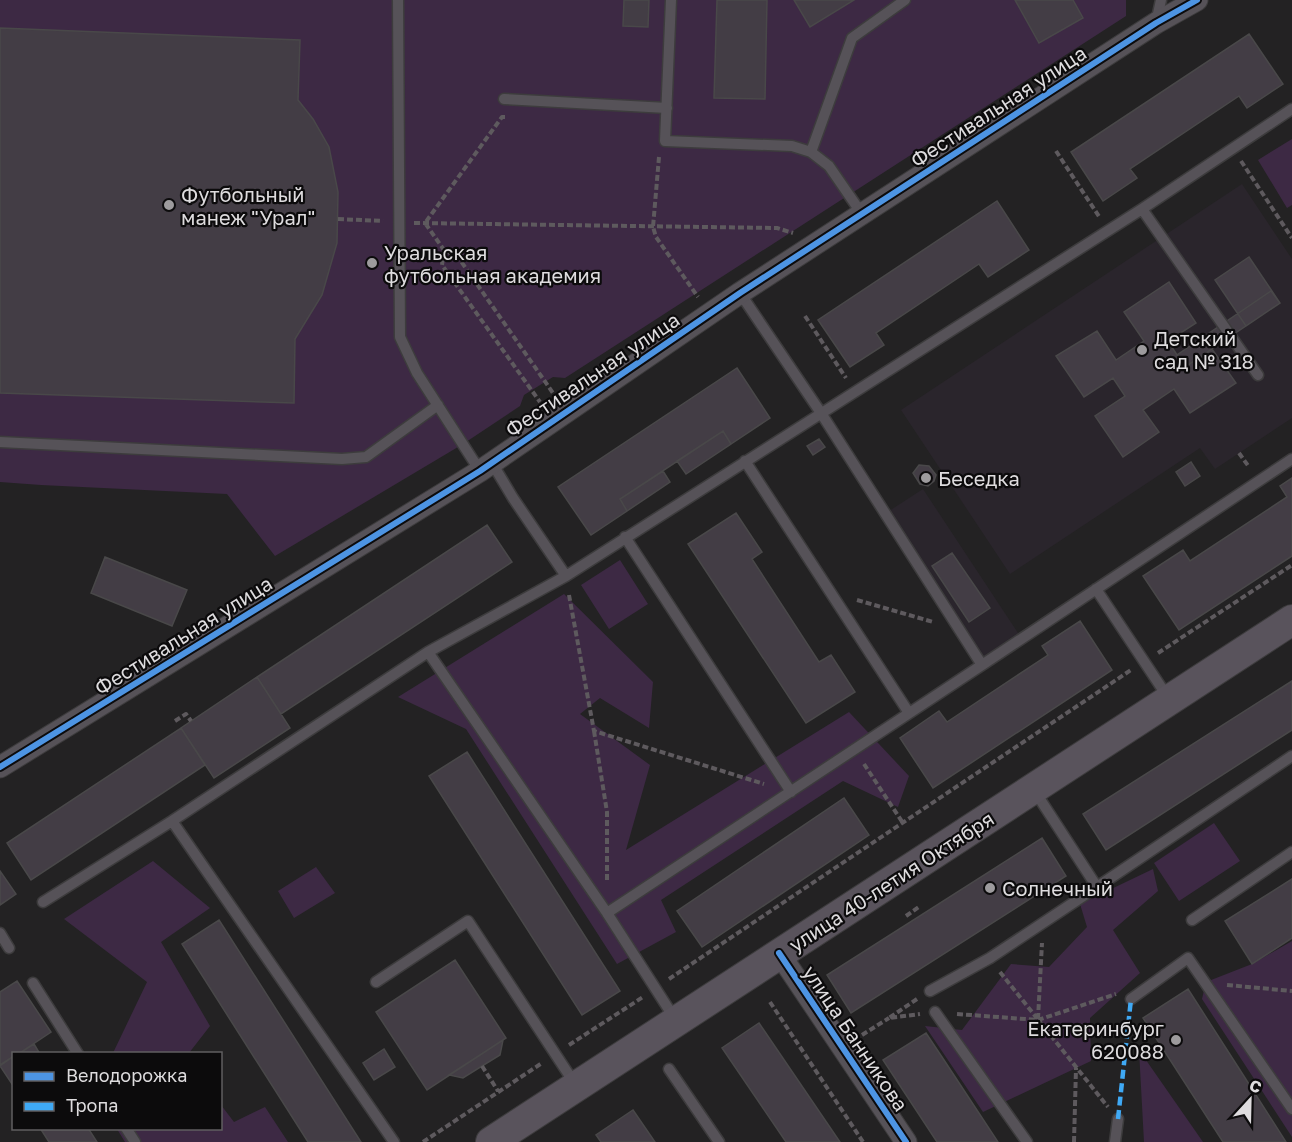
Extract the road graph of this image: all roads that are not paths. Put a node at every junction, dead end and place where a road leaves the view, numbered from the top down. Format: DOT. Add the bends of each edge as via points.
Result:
graph roads {
  1 [pos="398,0"];
  2 [pos="671,0"];
  3 [pos="905,0"];
  4 [pos="1161,0"];
  5 [pos="1197,0"];
  6 [pos="1156,23"];
  7 [pos="504,99"];
  8 [pos="667,108"];
  9 [pos="1292,109"];
  10 [pos="811,152"];
  11 [pos="1142,209"];
  12 [pos="862,214"];
  13 [pos="740,293"];
  14 [pos="1258,375"];
  15 [pos="438,405"];
  16 [pos="821,413"];
  17 [pos="0,442"];
  18 [pos="1292,459"];
  19 [pos="745,461"];
  20 [pos="486,467"];
  21 [pos="625,537"];
  22 [pos="566,576"];
  23 [pos="1096,589"];
  24 [pos="1292,620"];
  25 [pos="428,652"];
  26 [pos="982,665"];
  27 [pos="1170,700"];
  28 [pos="909,713"];
  29 [pos="1292,756"];
  30 [pos="0,767"];
  31 [pos="1033,789"];
  32 [pos="790,792"];
  33 [pos="172,821"];
  34 [pos="1292,852"];
  35 [pos="1097,887"];
  36 [pos="43,902"];
  37 [pos="607,913"];
  38 [pos="1192,920"];
  39 [pos="0,933"];
  40 [pos="9,948"];
  41 [pos="779,953"];
  42 [pos="376,982"];
  43 [pos="33,983"];
  44 [pos="930,991"];
  45 [pos="1131,999"];
  46 [pos="935,1012"];
  47 [pos="676,1021"];
  48 [pos="77,1052"];
  49 [pos="669,1069"];
  50 [pos="577,1087"];
  51 [pos="1292,1109"];
  52 [pos="1118,1119"];
  53 [pos="394,1142"];
  54 [pos="491,1142"];
  55 [pos="719,1142"];
  56 [pos="906,1142"];
  57 [pos="1027,1142"];
  58 [pos="1115,1142"];
  1 -- 15 [label="lane" via="400,338"];
  2 -- 8 [label="lane"];
  3 -- 10 [label="lane" via="852,38"];
  4 -- 6 [label="lane"];
  5 -- 6 [label="street, Фестивальная улица"];
  6 -- 12 [label="street, Фестивальная улица"];
  7 -- 8 [label="lane"];
  8 -- 10 [label="lane" via="665,141 792,146"];
  9 -- 11 [label="lane"];
  10 -- 12 [label="lane" via="829,166"];
  11 -- 14 [label="lane"];
  11 -- 16 [label="lane"];
  12 -- 13 [label="street, Фестивальная улица"];
  13 -- 16 [label="lane"];
  13 -- 20 [label="street, Фестивальная улица"];
  15 -- 17 [label="lane" via="366,457"];
  15 -- 20 [label="lane"];
  16 -- 19 [label="lane"];
  16 -- 26 [label="lane"];
  18 -- 23 [label="lane"];
  19 -- 21 [label="lane"];
  19 -- 28 [label="lane"];
  20 -- 22 [label="lane" via="513,498"];
  20 -- 30 [label="street, Фестивальная улица"];
  21 -- 22 [label="lane"];
  21 -- 32 [label="lane"];
  22 -- 25 [label="lane"];
  23 -- 26 [label="lane"];
  23 -- 27 [label="lane"];
  24 -- 27 [label="main road, улица 40-летия Октября"];
  25 -- 33 [label="lane"];
  25 -- 37 [label="lane"];
  26 -- 28 [label="lane"];
  27 -- 31 [label="main road, улица 40-летия Октября"];
  28 -- 32 [label="lane"];
  29 -- 35 [label="lane"];
  31 -- 35 [label="lane"];
  31 -- 41 [label="main road, улица 40-летия Октября"];
  32 -- 37 [label="lane"];
  33 -- 36 [label="lane"];
  33 -- 53 [label="lane"];
  34 -- 38 [label="lane"];
  35 -- 44 [label="lane" via="990,958"];
  37 -- 47 [label="lane"];
  39 -- 40 [label="lane"];
  41 -- 47 [label="main road, улица 40-летия Октября"];
  41 -- 56 [label="street, улица Банникова"];
  42 -- 50 [label="lane" via="468,921"];
  43 -- 48 [label="lane"];
  45 -- 51 [label="lane" via="1188,958"];
  46 -- 57 [label="lane"];
  47 -- 50 [label="main road, улица 40-летия Октября"];
  49 -- 55 [label="lane"];
  50 -- 54 [label="main road, улица 40-летия Октября"];
  52 -- 58 [label="lane"];
}
